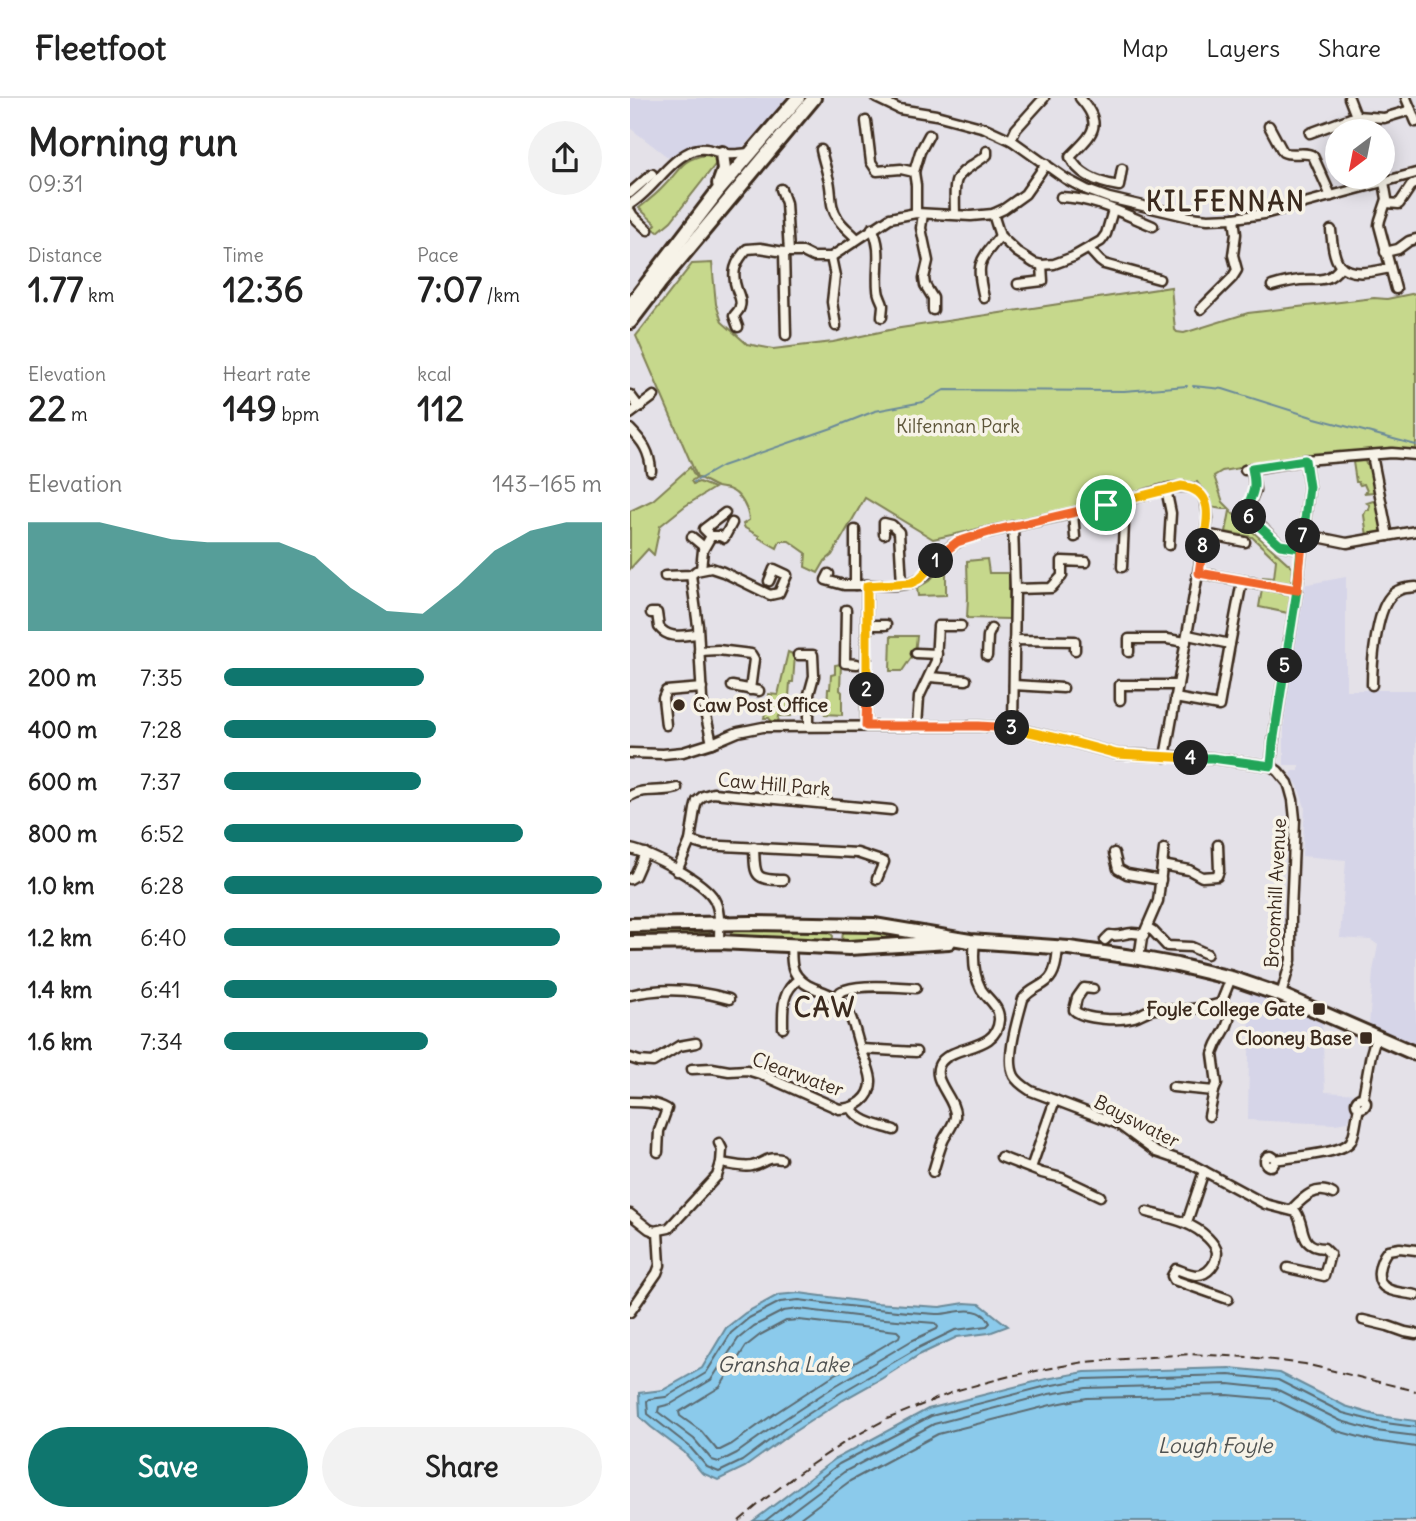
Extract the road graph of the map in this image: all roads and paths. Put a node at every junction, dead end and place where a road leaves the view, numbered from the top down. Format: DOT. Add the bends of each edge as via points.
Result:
graph roads {
  1 [pos="798,98"];
  2 [pos="814,98"];
  3 [pos="876,98"];
  4 [pos="1044,98"];
  5 [pos="1080,98"];
  6 [pos="1349,98"];
  7 [pos="1406,98"];
  8 [pos="1411,110"];
  9 [pos="1356,116"];
  10 [pos="866,121"];
  11 [pos="1416,122"];
  12 [pos="1268,130"];
  13 [pos="1310,133"];
  14 [pos="929,135"];
  15 [pos="1011,140"];
  16 [pos="821,150"];
  17 [pos="987,151"];
  18 [pos="724,154"];
  19 [pos="746,157"];
  20 [pos="763,160"];
  21 [pos="1046,164"];
  22 [pos="1122,169"];
  23 [pos="914,172"];
  24 [pos="1416,173"];
  25 [pos="652,174"];
  26 [pos="1395,179"];
  27 [pos="1416,183"];
  28 [pos="781,189"];
  29 [pos="1358,189"];
  30 [pos="1385,189"];
  31 [pos="718,191"];
  32 [pos="630,193"];
  33 [pos="1331,196"];
  34 [pos="1061,197"];
  35 [pos="1387,203"];
  36 [pos="630,204"];
  37 [pos="1112,210"];
  38 [pos="630,211"];
  39 [pos="919,214"];
  40 [pos="955,214"];
  41 [pos="993,214"];
  42 [pos="1234,218"];
  43 [pos="1153,226"];
  44 [pos="872,228"];
  45 [pos="648,230"];
  46 [pos="1331,230"];
  47 [pos="1000,236"];
  48 [pos="857,239"];
  49 [pos="1416,239"];
  50 [pos="1089,249"];
  51 [pos="787,252"];
  52 [pos="1385,252"];
  53 [pos="831,257"];
  54 [pos="1042,265"];
  55 [pos="1341,266"];
  56 [pos="1390,268"];
  57 [pos="1159,279"];
  58 [pos="1018,284"];
  59 [pos="1272,286"];
  60 [pos="1396,289"];
  61 [pos="984,298"];
  62 [pos="1202,304"];
  63 [pos="630,306"];
  64 [pos="933,310"];
  65 [pos="882,317"];
  66 [pos="630,322"];
  67 [pos="836,326"];
  68 [pos="738,327"];
  69 [pos="786,335"];
  70 [pos="630,395"];
  71 [pos="654,396"];
  72 [pos="639,407"];
  73 [pos="630,414"];
  74 [pos="630,429"];
  75 [pos="1372,455"];
  76 [pos="1416,455"];
  77 [pos="1305,460"];
  78 [pos="650,471"];
  79 [pos="1166,489"];
  80 [pos="1125,501"];
  81 [pos="725,513"];
  82 [pos="1073,513"];
  83 [pos="732,523"];
  84 [pos="1013,526"];
  85 [pos="855,530"];
  86 [pos="1416,531"];
  87 [pos="884,534"];
  88 [pos="1206,534"];
  89 [pos="1303,534"];
  90 [pos="711,536"];
  91 [pos="1388,536"];
  92 [pos="692,537"];
  93 [pos="1075,537"];
  94 [pos="1245,541"];
  95 [pos="1169,545"];
  96 [pos="704,547"];
  97 [pos="1301,548"];
  98 [pos="1086,562"];
  99 [pos="1122,567"];
  100 [pos="701,569"];
  101 [pos="1199,573"];
  102 [pos="829,574"];
  103 [pos="691,575"];
  104 [pos="665,576"];
  105 [pos="769,581"];
  106 [pos="1242,581"];
  107 [pos="902,584"];
  108 [pos="855,585"];
  109 [pos="867,586"];
  110 [pos="1416,587"];
  111 [pos="1015,589"];
  112 [pos="1297,590"];
  113 [pos="846,610"];
  114 [pos="650,613"];
  115 [pos="868,625"];
  116 [pos="886,625"];
  117 [pos="961,626"];
  118 [pos="991,629"];
  119 [pos="698,634"];
  120 [pos="1187,639"];
  121 [pos="1014,640"];
  122 [pos="1230,644"];
  123 [pos="1075,650"];
  124 [pos="699,651"];
  125 [pos="1129,652"];
  126 [pos="916,653"];
  127 [pos="798,654"];
  128 [pos="937,654"];
  129 [pos="987,656"];
  130 [pos="857,663"];
  131 [pos="930,677"];
  132 [pos="966,680"];
  133 [pos="1014,685"];
  134 [pos="1178,685"];
  135 [pos="1372,685"];
  136 [pos="732,687"];
  137 [pos="702,688"];
  138 [pos="1063,688"];
  139 [pos="750,690"];
  140 [pos="759,691"];
  141 [pos="1175,698"];
  142 [pos="1120,700"];
  143 [pos="666,725"];
  144 [pos="809,726"];
  145 [pos="866,726"];
  146 [pos="917,726"];
  147 [pos="1013,728"];
  148 [pos="712,743"];
  149 [pos="630,753"];
  150 [pos="1165,757"];
  151 [pos="1267,765"];
  152 [pos="677,788"];
  153 [pos="630,796"];
  154 [pos="891,810"];
  155 [pos="690,841"];
  156 [pos="1218,845"];
  157 [pos="754,848"];
  158 [pos="630,849"];
  159 [pos="1164,849"];
  160 [pos="645,853"];
  161 [pos="1114,853"];
  162 [pos="1163,864"];
  163 [pos="677,871"];
  164 [pos="630,879"];
  165 [pos="877,879"];
  166 [pos="783,880"];
  167 [pos="1161,880"];
  168 [pos="719,923"];
  169 [pos="630,925"];
  170 [pos="1146,932"];
  171 [pos="1105,940"];
  172 [pos="973,941"];
  173 [pos="719,942"];
  174 [pos="630,943"];
  175 [pos="791,945"];
  176 [pos="1058,947"];
  177 [pos="1208,954"];
  178 [pos="1139,958"];
  179 [pos="1231,978"];
  180 [pos="799,979"];
  181 [pos="916,988"];
  182 [pos="1093,989"];
  183 [pos="630,995"];
  184 [pos="1281,995"];
  185 [pos="836,997"];
  186 [pos="729,999"];
  187 [pos="1221,1003"];
  188 [pos="783,1028"];
  189 [pos="1376,1037"];
  190 [pos="696,1042"];
  191 [pos="861,1049"];
  192 [pos="916,1052"];
  193 [pos="1416,1054"];
  194 [pos="630,1058"];
  195 [pos="692,1069"];
  196 [pos="1173,1087"];
  197 [pos="1214,1091"];
  198 [pos="1055,1100"];
  199 [pos="630,1102"];
  200 [pos="852,1109"];
  201 [pos="1209,1116"];
  202 [pos="894,1129"];
  203 [pos="719,1143"];
  204 [pos="658,1152"];
  205 [pos="1001,1157"];
  206 [pos="781,1159"];
  207 [pos="1275,1160"];
  208 [pos="721,1163"];
  209 [pos="1031,1168"];
  210 [pos="1204,1171"];
  211 [pos="933,1172"];
  212 [pos="1333,1194"];
  213 [pos="1100,1196"];
  214 [pos="1291,1210"];
  215 [pos="1147,1212"];
  216 [pos="630,1214"];
  217 [pos="1186,1223"];
  218 [pos="658,1232"];
  219 [pos="1416,1250"];
  220 [pos="1288,1268"];
  221 [pos="1416,1295"];
  222 [pos="1228,1299"];
  223 [pos="630,1312"];
  224 [pos="1363,1320"];
  225 [pos="1416,1334"];
  1 -- 19 [label="highway"];
  2 -- 20 [label="highway"];
  3 -- 15 [label="street" via="900,109 985,128"];
  4 -- 15 [label="street"];
  5 -- 22 [label="street" via="1093,114 1095,125 1070,157 1075,167 1102,183 1119,186"];
  6 -- 9 [label="street"];
  7 -- 8 [label="street"];
  8 -- 9 [label="street" via="1384,118"];
  8 -- 11 [label="street"];
  9 -- 13 [label="street"];
  10 -- 23 [label="street" via="871,162 877,171"];
  12 -- 33 [label="street" via="1283,152 1313,156"];
  14 -- 23 [label="street"];
  15 -- 21 [label="street"];
  16 -- 48 [label="street" via="830,203 838,220"];
  17 -- 40 [label="street" via="956,178"];
  18 -- 19 [label="street" via="733,160"];
  18 -- 31 [label="highway"];
  18 -- 36 [label="street" via="694,150"];
  19 -- 20 [label="street"];
  19 -- 31 [label="highway"];
  20 -- 66 [label="highway"];
  21 -- 41 [label="street" via="1025,194"];
  21 -- 42 [label="street" via="1074,184 1109,198 1189,217"];
  23 -- 39 [label="street"];
  24 -- 26 [label="street"];
  25 -- 32 [label="street"];
  27 -- 35 [label="street" via="1399,204"];
  28 -- 51 [label="street" via="786,203"];
  29 -- 33 [label="street"];
  30 -- 35 [label="street"];
  31 -- 63 [label="highway"];
  33 -- 42 [label="street"];
  34 -- 37 [label="street"];
  35 -- 52 [label="street" via="1379,225"];
  37 -- 43 [label="street"];
  37 -- 50 [label="street" via="1106,234"];
  38 -- 45 [label="street"];
  39 -- 40 [label="street"];
  39 -- 44 [label="street" via="890,218"];
  39 -- 64 [label="street" via="928,261 925,285 933,298"];
  40 -- 41 [label="street"];
  41 -- 47 [label="street"];
  42 -- 62 [label="street" via="1237,271"];
  44 -- 48 [label="street"];
  44 -- 65 [label="street" via="878,241"];
  46 -- 55 [label="street"];
  47 -- 54 [label="street" via="1017,253"];
  47 -- 61 [label="street" via="981,262"];
  48 -- 53 [label="street"];
  49 -- 52 [label="street"];
  50 -- 54 [label="street"];
  50 -- 57 [label="street" via="1104,264"];
  51 -- 53 [label="street"];
  51 -- 68 [label="street" via="747,249 738,259 733,271 740,298 734,316"];
  51 -- 69 [label="street"];
  52 -- 56 [label="street"];
  53 -- 67 [label="street"];
  54 -- 58 [label="street" via="1043,281"];
  55 -- 56 [label="street" via="1356,272"];
  55 -- 59 [label="street" via="1326,279"];
  56 -- 60 [label="street"];
  70 -- 72 [label="street"];
  71 -- 72 [label="street"];
  72 -- 73 [label="street"];
  74 -- 78 [label="street" via="647,449"];
  75 -- 76 [label="street"];
  75 -- 77 [label="street"];
  75 -- 91 [label="street"];
  77 -- 89 [label="street" via="1309,487"];
  77 -- 97 [label="street" via="1249,469 1255,490 1246,512 1280,545"];
  79 -- 80 [label="street"];
  79 -- 88 [label="street" via="1190,487 1202,495 1207,508"];
  79 -- 95 [label="street" via="1171,513"];
  80 -- 82 [label="street"];
  80 -- 99 [label="street"];
  81 -- 90 [label="street" via="704,529"];
  82 -- 84 [label="street"];
  82 -- 93 [label="street"];
  83 -- 90 [label="street" via="724,538"];
  84 -- 107 [label="street" via="957,542 919,579"];
  84 -- 111 [label="street"];
  85 -- 108 [label="street"];
  86 -- 91 [label="street"];
  87 -- 107 [label="street" via="884,523 899,533"];
  88 -- 94 [label="street"];
  88 -- 101 [label="street"];
  89 -- 91 [label="street" via="1347,544"];
  89 -- 97 [label="street"];
  90 -- 96 [label="street"];
  92 -- 96 [label="street"];
  96 -- 100 [label="street"];
  97 -- 112 [label="street"];
  98 -- 111 [label="street" via="1062,561 1062,576 1051,588"];
  100 -- 103 [label="street"];
  100 -- 105 [label="street" via="723,572 770,595 779,593 787,575 775,569"];
  101 -- 106 [label="street"];
  101 -- 120 [label="street"];
  102 -- 108 [label="street" via="826,580 835,584"];
  103 -- 104 [label="street"];
  103 -- 119 [label="street"];
  106 -- 112 [label="street"];
  106 -- 122 [label="street"];
  107 -- 109 [label="street"];
  108 -- 109 [label="street"];
  109 -- 115 [label="street"];
  110 -- 135 [label="street" via="1398,590 1384,608 1372,660"];
  111 -- 121 [label="street"];
  112 -- 151 [label="street"];
  113 -- 130 [label="street" via="845,663"];
  114 -- 119 [label="street" via="657,613 659,627 670,636"];
  115 -- 116 [label="street"];
  115 -- 145 [label="street"];
  117 -- 128 [label="street" via="938,626"];
  118 -- 129 [label="street"];
  119 -- 124 [label="street"];
  120 -- 122 [label="street"];
  120 -- 125 [label="street" via="1129,639"];
  120 -- 134 [label="street"];
  121 -- 123 [label="street" via="1075,641"];
  121 -- 133 [label="street"];
  122 -- 141 [label="street" via="1219,706"];
  124 -- 137 [label="street"];
  124 -- 139 [label="street" via="751,654"];
  126 -- 128 [label="street"];
  127 -- 144 [label="street" via="813,655"];
  128 -- 131 [label="street"];
  131 -- 132 [label="street"];
  131 -- 146 [label="street" via="919,697"];
  133 -- 138 [label="street"];
  133 -- 147 [label="street"];
  134 -- 141 [label="street"];
  134 -- 142 [label="street" via="1120,685"];
  136 -- 139 [label="street"];
  137 -- 143 [label="street" via="666,691"];
  137 -- 148 [label="street"];
  139 -- 140 [label="street"];
  141 -- 150 [label="street"];
  144 -- 145 [label="street"];
  144 -- 148 [label="street" via="750,729"];
  145 -- 146 [label="street"];
  146 -- 147 [label="street"];
  147 -- 150 [label="street" via="1105,752"];
  148 -- 149 [label="street" via="673,753"];
  150 -- 151 [label="street"];
  151 -- 184 [label="street, Broomhill Avenue" via="1288,783 1295,819 1291,960"];
  152 -- 153 [label="street" via="636,791"];
  154 -- 155 [label="street, Caw Hill Park" via="713,793 697,801"];
  155 -- 157 [label="street"];
  155 -- 163 [label="street, Caw Hill Park"];
  156 -- 162 [label="street" via="1217,876 1202,877"];
  157 -- 165 [label="street" via="857,853 884,862"];
  157 -- 166 [label="street" via="759,877"];
  158 -- 160 [label="street"];
  159 -- 162 [label="street"];
  160 -- 163 [label="street"];
  160 -- 164 [label="street"];
  161 -- 167 [label="street" via="1118,869"];
  162 -- 167 [label="street"];
  163 -- 168 [label="street" via="709,891 718,908"];
  167 -- 170 [label="street"];
  168 -- 169 [label="highway"];
  168 -- 172 [label="highway" via="874,925"];
  168 -- 173 [label="street"];
  170 -- 171 [label="street" via="1110,934"];
  170 -- 177 [label="street" via="1167,946 1191,947"];
  170 -- 178 [label="street"];
  172 -- 175 [label="highway" via="849,948"];
  172 -- 176 [label="highway"];
  172 -- 211 [label="street" via="976,979 999,1021 990,1039 940,1063 938,1073 955,1117"];
  173 -- 174 [label="highway"];
  173 -- 175 [label="highway"];
  175 -- 180 [label="street" via="792,967"];
  176 -- 178 [label="highway"];
  176 -- 198 [label="street, Bayswater" via="1049,980 1023,999 1011,1053 1015,1077 1022,1085"];
  178 -- 179 [label="highway"];
  179 -- 184 [label="highway"];
  179 -- 187 [label="street"];
  180 -- 185 [label="street"];
  180 -- 188 [label="street, Clearwater" via="783,1000"];
  181 -- 185 [label="street" via="847,989"];
  182 -- 187 [label="street" via="1084,988 1077,998 1074,1010 1079,1015 1127,1018 1153,1009"];
  183 -- 186 [label="street" via="698,991"];
  184 -- 189 [label="highway"];
  185 -- 191 [label="street, Clearwater" via="846,1007"];
  187 -- 197 [label="street" via="1229,1009 1229,1020 1213,1054"];
  189 -- 193 [label="highway"];
  189 -- 207 [label="street" via="1363,1098 1356,1102 1359,1108 1351,1142"];
  190 -- 194 [label="street" via="679,1046 653,1062"];
  191 -- 192 [label="street"];
  191 -- 200 [label="street, Clearwater" via="871,1081 869,1092"];
  195 -- 200 [label="street, Clearwater" via="747,1070 839,1109"];
  196 -- 197 [label="street"];
  197 -- 201 [label="street"];
  198 -- 209 [label="street"];
  198 -- 210 [label="street, Bayswater" via="1118,1124 1156,1152"];
  199 -- 204 [label="street" via="667,1109"];
  200 -- 202 [label="street, Clearwater" via="866,1121"];
  203 -- 208 [label="street"];
  205 -- 209 [label="street"];
  206 -- 208 [label="street" via="753,1166"];
  208 -- 218 [label="street" via="717,1176 680,1217"];
  209 -- 213 [label="street"];
  210 -- 214 [label="street, Bayswater" via="1265,1204"];
  210 -- 217 [label="street"];
  212 -- 214 [label="street" via="1317,1190"];
  214 -- 220 [label="street" via="1298,1215 1310,1245 1330,1254 1324,1276"];
  215 -- 217 [label="street"];
  216 -- 218 [label="street"];
  217 -- 222 [label="street" via="1206,1236 1217,1252 1208,1272 1199,1275 1176,1269 1174,1280"];
  218 -- 223 [label="street" via="660,1265"];
  219 -- 221 [label="street" via="1388,1250 1379,1276 1387,1289"];
  224 -- 225 [label="street"];
}
